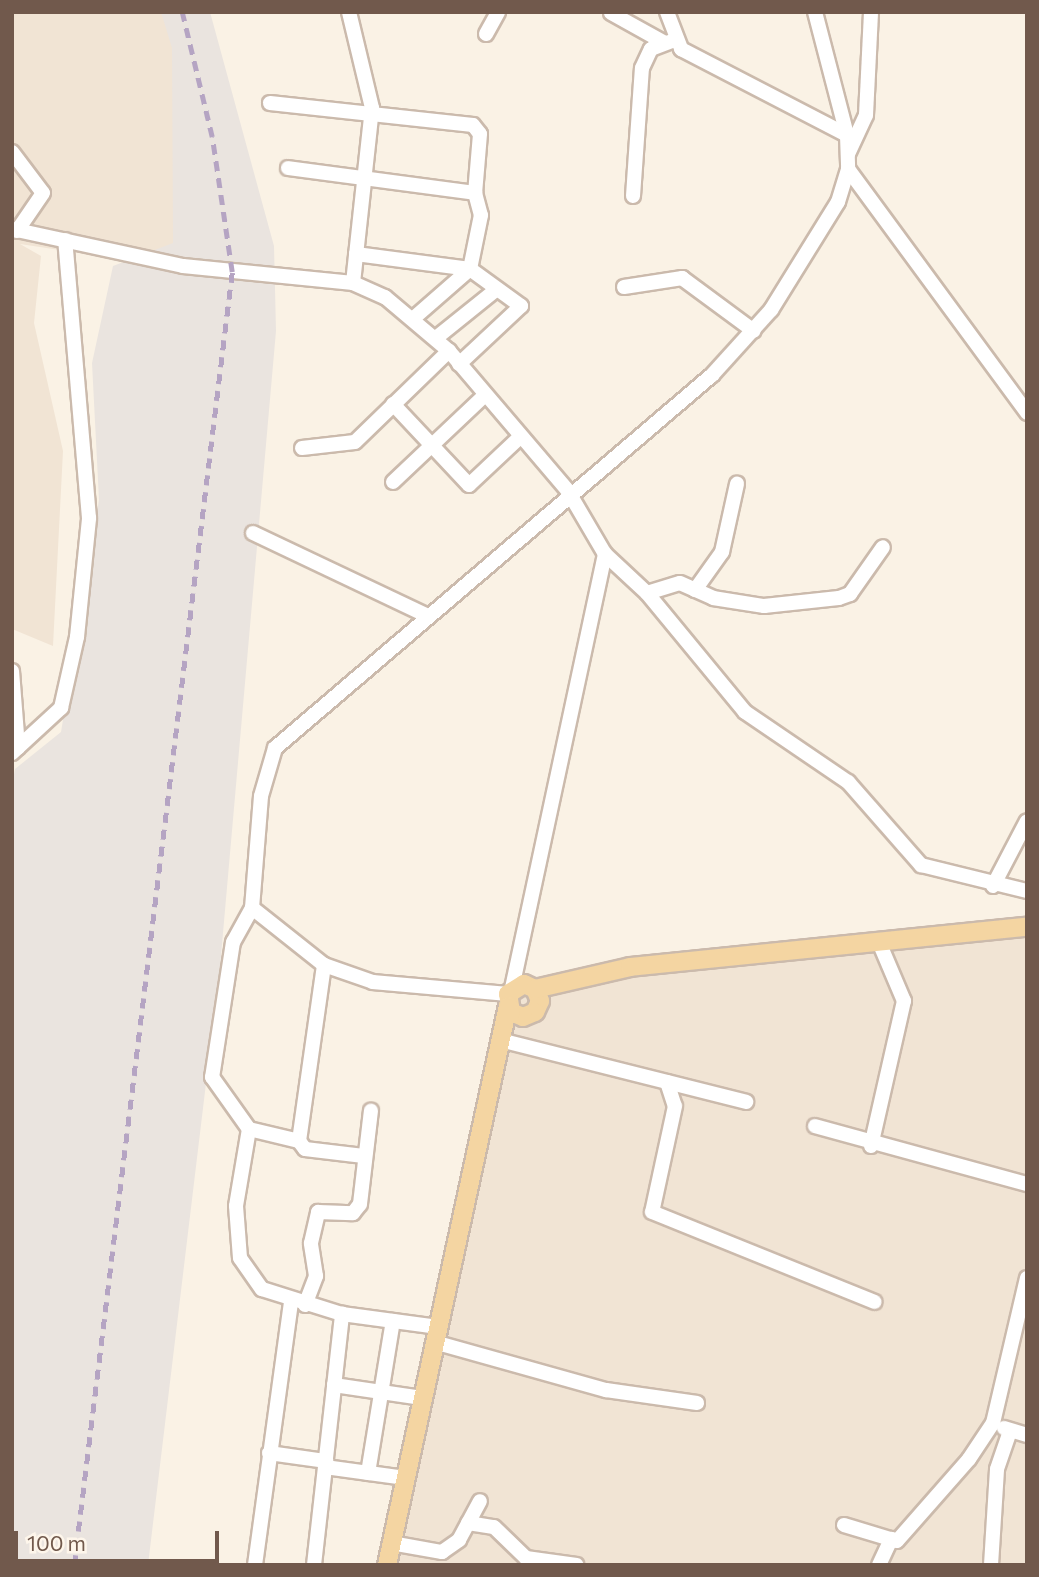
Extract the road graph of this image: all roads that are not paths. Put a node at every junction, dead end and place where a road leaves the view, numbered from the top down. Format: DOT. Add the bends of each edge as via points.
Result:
graph roads {
  1 [pos="349,12"];
  2 [pos="498,12"];
  3 [pos="667,12"];
  4 [pos="816,12"];
  5 [pos="871,12"];
  6 [pos="611,13"];
  7 [pos="486,34"];
  8 [pos="669,41"];
  9 [pos="270,103"];
  10 [pos="371,114"];
  11 [pos="846,135"];
  12 [pos="12,152"];
  13 [pos="848,162"];
  14 [pos="288,168"];
  15 [pos="365,179"];
  16 [pos="475,193"];
  17 [pos="633,196"];
  18 [pos="15,230"];
  19 [pos="65,240"];
  20 [pos="356,254"];
  21 [pos="470,269"];
  22 [pos="353,283"];
  23 [pos="624,288"];
  24 [pos="497,289"];
  25 [pos="415,317"];
  26 [pos="754,331"];
  27 [pos="436,338"];
  28 [pos="449,351"];
  29 [pos="459,364"];
  30 [pos="485,394"];
  31 [pos="393,404"];
  32 [pos="1027,413"];
  33 [pos="521,436"];
  34 [pos="432,445"];
  35 [pos="302,448"];
  36 [pos="393,482"];
  37 [pos="737,484"];
  38 [pos="570,498"];
  39 [pos="253,533"];
  40 [pos="883,547"];
  41 [pos="605,554"];
  42 [pos="695,590"];
  43 [pos="647,593"];
  44 [pos="426,615"];
  45 [pos="12,671"];
  46 [pos="15,750"];
  47 [pos="1027,821"];
  48 [pos="993,886"];
  49 [pos="1027,891"];
  50 [pos="252,908"];
  51 [pos="1027,927"];
  52 [pos="879,942"];
  53 [pos="324,965"];
  54 [pos="535,989"];
  55 [pos="509,996"];
  56 [pos="500,1040"];
  57 [pos="667,1082"];
  58 [pos="746,1102"];
  59 [pos="371,1111"];
  60 [pos="815,1126"];
  61 [pos="249,1129"];
  62 [pos="299,1141"];
  63 [pos="871,1146"];
  64 [pos="364,1156"];
  65 [pos="1027,1184"];
  66 [pos="1027,1278"];
  67 [pos="875,1302"];
  68 [pos="298,1304"];
  69 [pos="342,1314"];
  70 [pos="393,1321"];
  71 [pos="436,1334"];
  72 [pos="334,1385"];
  73 [pos="382,1392"];
  74 [pos="422,1398"];
  75 [pos="697,1403"];
  76 [pos="993,1423"];
  77 [pos="1010,1431"];
  78 [pos="1027,1435"];
  79 [pos="269,1453"];
  80 [pos="325,1464"];
  81 [pos="368,1473"];
  82 [pos="405,1478"];
  83 [pos="480,1501"];
  84 [pos="468,1523"];
  85 [pos="844,1525"];
  86 [pos="891,1539"];
  87 [pos="391,1543"];
  88 [pos="532,1563"];
  89 [pos="255,1565"];
  90 [pos="314,1565"];
  91 [pos="387,1565"];
  92 [pos="577,1565"];
  93 [pos="880,1565"];
  94 [pos="991,1565"];
  1 -- 10 [label="street"];
  2 -- 7 [label="street"];
  3 -- 8 [label="street"];
  4 -- 11 [label="street"];
  5 -- 13 [label="street" via="866,115"];
  6 -- 8 [label="street"];
  8 -- 11 [label="street"];
  8 -- 17 [label="street" via="651,49 642,68"];
  9 -- 10 [label="street"];
  10 -- 15 [label="street"];
  10 -- 16 [label="street" via="473,125 481,140"];
  11 -- 13 [label="street"];
  12 -- 18 [label="street" via="43,193"];
  13 -- 26 [label="street" via="838,202"];
  13 -- 32 [label="street"];
  14 -- 15 [label="street"];
  15 -- 16 [label="street"];
  15 -- 20 [label="street"];
  16 -- 21 [label="street" via="481,215"];
  18 -- 19 [label="street"];
  19 -- 22 [label="street" via="193,268"];
  19 -- 46 [label="street" via="89,518 77,637 61,708"];
  20 -- 21 [label="street"];
  20 -- 22 [label="street"];
  21 -- 24 [label="street"];
  21 -- 25 [label="street"];
  22 -- 25 [label="street"];
  23 -- 26 [label="street" via="682,278"];
  24 -- 27 [label="street"];
  24 -- 29 [label="street" via="521,306"];
  25 -- 27 [label="street"];
  26 -- 38 [label="street" via="712,375"];
  27 -- 28 [label="street"];
  28 -- 29 [label="street"];
  28 -- 31 [label="street"];
  29 -- 30 [label="street"];
  30 -- 33 [label="street"];
  30 -- 34 [label="street"];
  31 -- 34 [label="street"];
  31 -- 35 [label="street" via="355,442"];
  33 -- 34 [label="street" via="469,485"];
  33 -- 38 [label="street"];
  34 -- 36 [label="street"];
  37 -- 42 [label="street" via="722,552"];
  38 -- 41 [label="street"];
  38 -- 44 [label="street"];
  39 -- 44 [label="street"];
  40 -- 42 [label="street" via="850,594 839,598 764,606"];
  41 -- 43 [label="street"];
  41 -- 55 [label="street"];
  42 -- 43 [label="street" via="680,583"];
  43 -- 48 [label="street" via="719,687 848,782 913,858 944,875"];
  44 -- 50 [label="street" via="275,748 261,796"];
  45 -- 46 [label="street"];
  47 -- 48 [label="street"];
  48 -- 49 [label="street"];
  50 -- 53 [label="street"];
  50 -- 61 [label="street" via="233,942 212,1077"];
  51 -- 52 [label="main road"];
  52 -- 54 [label="main road" via="630,967"];
  52 -- 63 [label="street" via="904,1002"];
  53 -- 55 [label="street" via="373,982"];
  53 -- 62 [label="street"];
  54 -- 55 [label="main road"];
  54 -- 55 [label="main road" via="540,1001 535,1012 523,1017"];
  55 -- 56 [label="main road"];
  56 -- 57 [label="street"];
  56 -- 71 [label="main road"];
  57 -- 58 [label="street"];
  57 -- 67 [label="street" via="675,1106 652,1212"];
  59 -- 64 [label="street"];
  60 -- 63 [label="street"];
  61 -- 62 [label="street"];
  61 -- 68 [label="street" via="236,1206 242,1268 262,1289"];
  62 -- 64 [label="street" via="320,1153"];
  63 -- 65 [label="street"];
  64 -- 68 [label="street" via="357,1211 318,1212 311,1243 316,1276"];
  66 -- 76 [label="street"];
  68 -- 69 [label="street"];
  68 -- 79 [label="street"];
  69 -- 70 [label="street"];
  69 -- 72 [label="street"];
  70 -- 71 [label="street"];
  70 -- 73 [label="street"];
  71 -- 74 [label="main road"];
  71 -- 75 [label="street" via="606,1390"];
  72 -- 73 [label="street"];
  72 -- 80 [label="street"];
  73 -- 74 [label="street"];
  73 -- 81 [label="street"];
  74 -- 82 [label="main road"];
  76 -- 77 [label="street"];
  76 -- 86 [label="street" via="941,1493"];
  77 -- 78 [label="street"];
  77 -- 94 [label="street" via="997,1469"];
  79 -- 80 [label="street"];
  79 -- 89 [label="street"];
  80 -- 81 [label="street"];
  80 -- 90 [label="street"];
  81 -- 82 [label="street"];
  82 -- 87 [label="main road"];
  83 -- 84 [label="street"];
  84 -- 87 [label="street" via="442,1552"];
  84 -- 88 [label="street" via="494,1527 510,1548"];
  85 -- 86 [label="street"];
  86 -- 93 [label="street"];
  87 -- 91 [label="main road"];
  88 -- 92 [label="street"];
}
